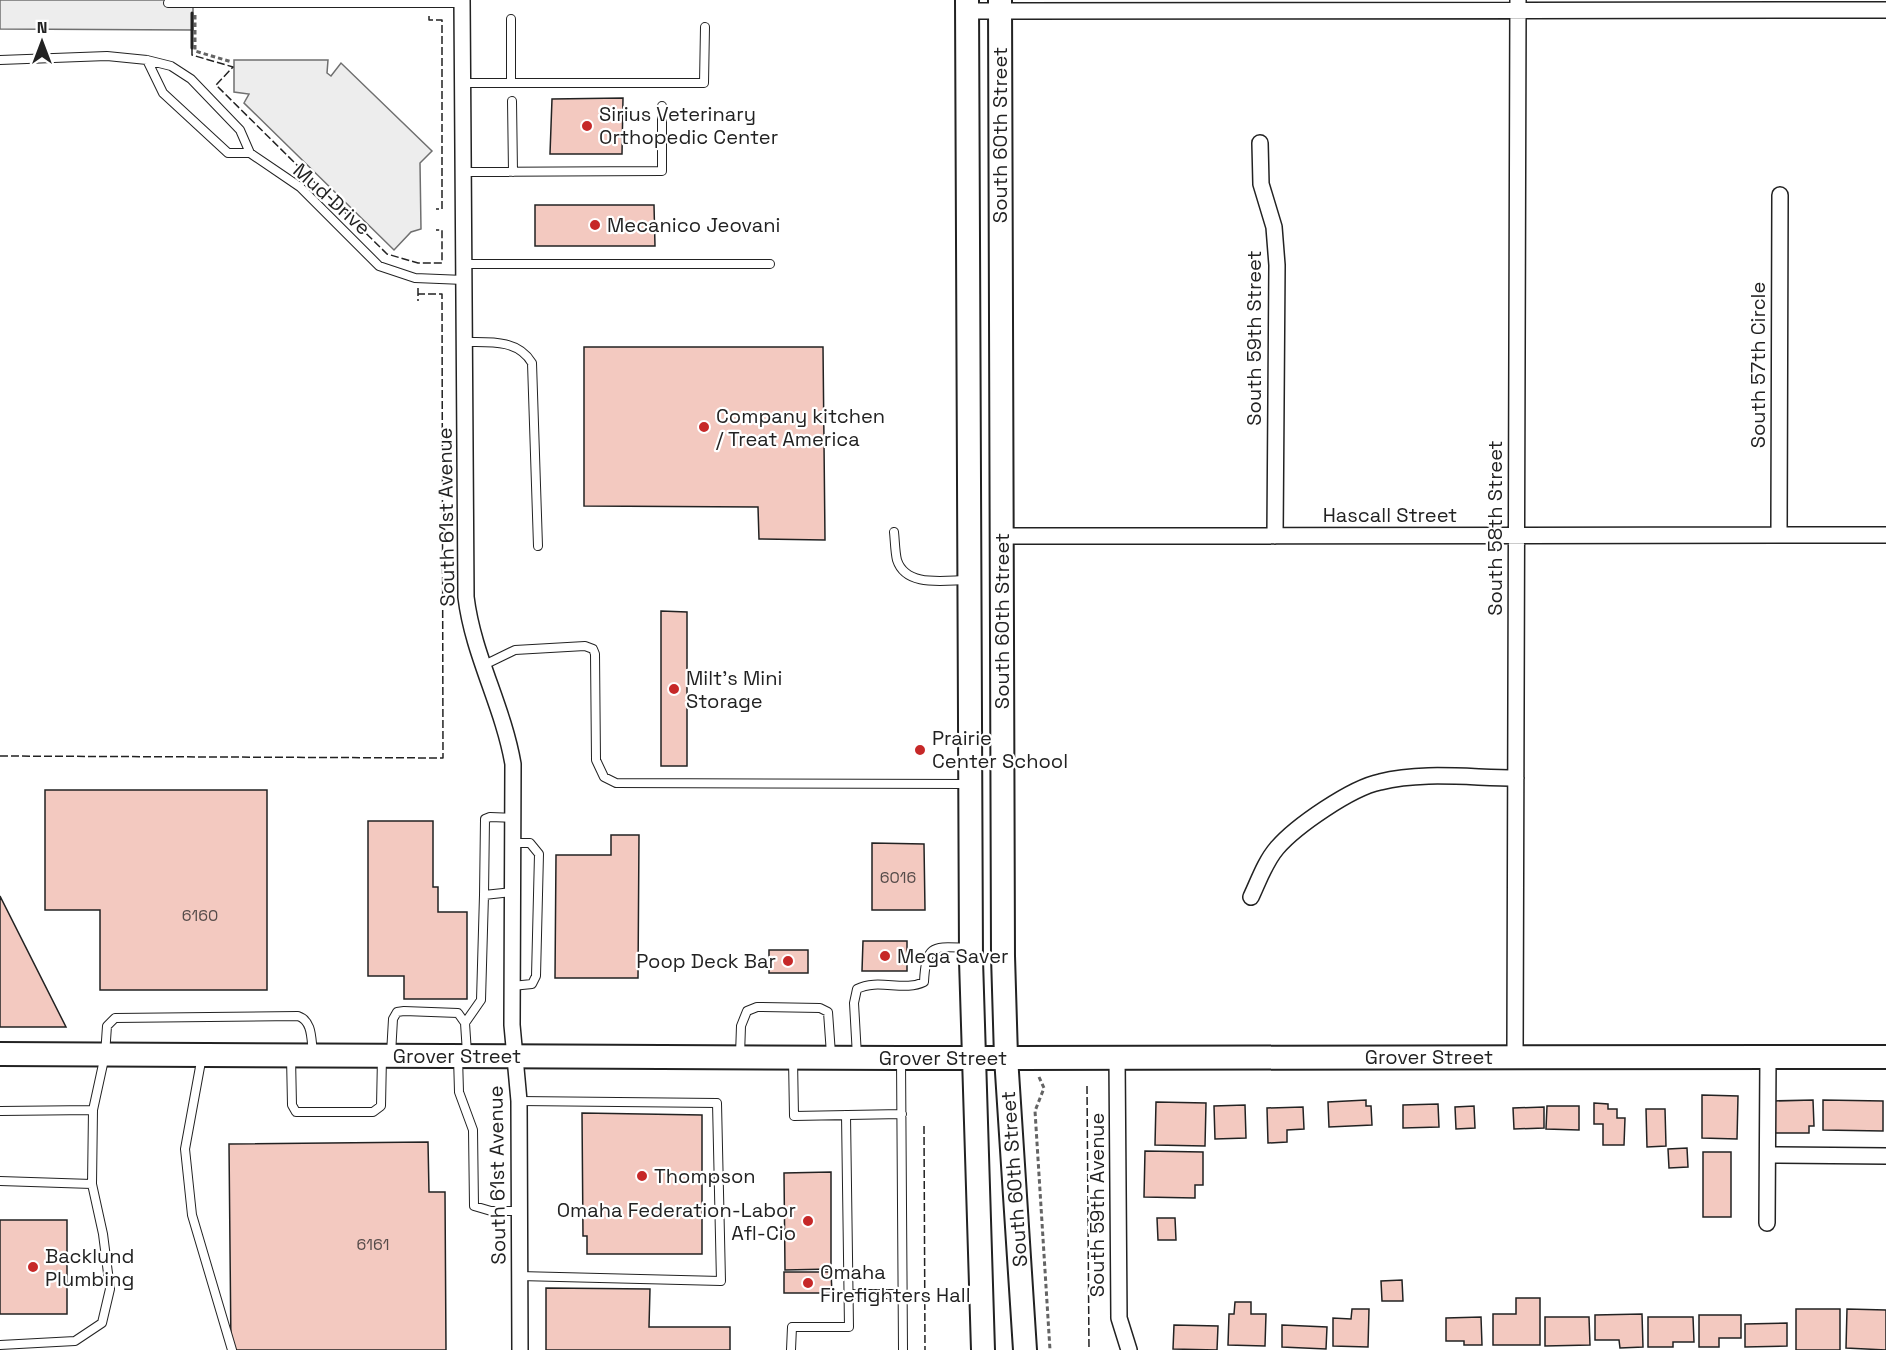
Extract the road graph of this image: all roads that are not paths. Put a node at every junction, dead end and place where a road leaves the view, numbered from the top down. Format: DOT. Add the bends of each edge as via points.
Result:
graph roads {
  1 [pos="462,1"];
  2 [pos="168,3"];
  3 [pos="967,5"];
  4 [pos="1000,5"];
  5 [pos="1518,5"];
  6 [pos="1886,10"];
  7 [pos="511,19"];
  8 [pos="705,27"];
  9 [pos="0,60"];
  10 [pos="147,60"];
  11 [pos="463,83"];
  12 [pos="511,83"];
  13 [pos="512,101"];
  14 [pos="662,106"];
  15 [pos="1260,143"];
  16 [pos="250,153"];
  17 [pos="463,172"];
  18 [pos="513,172"];
  19 [pos="1780,195"];
  20 [pos="464,264"];
  21 [pos="770,264"];
  22 [pos="464,280"];
  23 [pos="464,342"];
  24 [pos="894,532"];
  25 [pos="1779,535"];
  26 [pos="1886,535"];
  27 [pos="1001,536"];
  28 [pos="1275,536"];
  29 [pos="1516,536"];
  30 [pos="538,546"];
  31 [pos="970,580"];
  32 [pos="482,666"];
  33 [pos="1002,736"];
  34 [pos="1516,778"];
  35 [pos="970,784"];
  36 [pos="514,818"];
  37 [pos="514,843"];
  38 [pos="513,892"];
  39 [pos="484,895"];
  40 [pos="1251,897"];
  41 [pos="972,948"];
  42 [pos="512,986"];
  43 [pos="465,1023"];
  44 [pos="0,1054"];
  45 [pos="105,1055"];
  46 [pos="202,1055"];
  47 [pos="302,1055"];
  48 [pos="387,1056"];
  49 [pos="463,1056"];
  50 [pos="514,1056"];
  51 [pos="740,1057"];
  52 [pos="793,1057"];
  53 [pos="831,1057"];
  54 [pos="1117,1057"];
  55 [pos="1515,1057"];
  56 [pos="1768,1057"];
  57 [pos="1886,1057"];
  58 [pos="857,1058"];
  59 [pos="901,1058"];
  60 [pos="975,1058"];
  61 [pos="1006,1058"];
  62 [pos="519,1101"];
  63 [pos="93,1110"];
  64 [pos="0,1111"];
  65 [pos="902,1114"];
  66 [pos="846,1115"];
  67 [pos="1768,1155"];
  68 [pos="1886,1156"];
  69 [pos="0,1181"];
  70 [pos="92,1184"];
  71 [pos="519,1211"];
  72 [pos="1767,1223"];
  73 [pos="519,1276"];
  74 [pos="849,1294"];
  75 [pos="903,1294"];
  76 [pos="0,1346"];
  77 [pos="231,1350"];
  78 [pos="519,1350"];
  79 [pos="791,1350"];
  80 [pos="903,1350"];
  81 [pos="983,1350"];
  82 [pos="1025,1350"];
  83 [pos="1128,1350"];
  1 -- 2 [label="lane"];
  1 -- 11 [label="street, South 61st Avenue"];
  3 -- 4 [label="street"];
  3 -- 31 [label="main road, South 60th Street"];
  4 -- 5 [label="street"];
  4 -- 27 [label="main road, South 60th Street"];
  5 -- 6 [label="street"];
  5 -- 29 [label="street, South 58th Street"];
  7 -- 12 [label="lane"];
  8 -- 12 [label="lane" via="704,83"];
  9 -- 10 [label="lane, Mud Drive" via="106,56"];
  10 -- 16 [label="lane, Mud Drive" via="171,66 191,79 240,130"];
  10 -- 16 [label="lane" via="163,93 228,153"];
  11 -- 12 [label="lane"];
  11 -- 17 [label="street, South 61st Avenue"];
  13 -- 18 [label="lane"];
  14 -- 18 [label="lane" via="662,171"];
  15 -- 28 [label="street, South 59th Street" via="1261,184 1274,227 1277,265"];
  16 -- 22 [label="lane, Mud Drive" via="300,187 379,266 415,278"];
  17 -- 18 [label="lane"];
  17 -- 20 [label="street, South 61st Avenue"];
  19 -- 25 [label="street, South 57th Circle"];
  20 -- 21 [label="lane"];
  20 -- 22 [label="street, South 61st Avenue"];
  22 -- 23 [label="street, South 61st Avenue"];
  23 -- 30 [label="lane" via="495,342 518,348 532,363"];
  23 -- 32 [label="street, South 61st Avenue" via="466,597"];
  24 -- 31 [label="lane" via="897,561 909,576"];
  25 -- 26 [label="street, Hascall Street"];
  25 -- 29 [label="street, Hascall Street"];
  27 -- 28 [label="street, Hascall Street"];
  27 -- 33 [label="main road, South 60th Street"];
  28 -- 29 [label="street, Hascall Street"];
  29 -- 34 [label="street, South 58th Street"];
  31 -- 33 [label="main road" via="978,580 987,592 987,686"];
  31 -- 35 [label="main road, South 60th Street"];
  32 -- 35 [label="lane" via="525,648 585,646 593,650 596,760 604,777 616,783"];
  32 -- 36 [label="street, South 61st Avenue" via="509,740"];
  33 -- 61 [label="main road, South 60th Street"];
  34 -- 40 [label="street" via="1398,778 1363,788 1312,819 1278,847"];
  34 -- 55 [label="street, South 58th Street"];
  35 -- 41 [label="main road, South 60th Street"];
  36 -- 37 [label="street, South 61st Avenue"];
  36 -- 39 [label="lane" via="485,819"];
  37 -- 38 [label="street, South 61st Avenue"];
  37 -- 42 [label="lane" via="530,843 539,854 536,976 532,984"];
  38 -- 39 [label="lane"];
  38 -- 42 [label="street, South 61st Avenue"];
  39 -- 43 [label="lane" via="482,1000"];
  41 -- 58 [label="lane" via="935,947 925,959 924,982 918,985 891,983 857,989"];
  41 -- 60 [label="main road, South 60th Street"];
  42 -- 50 [label="street, South 61st Avenue"];
  43 -- 48 [label="lane" via="458,1013 450,1011 397,1012"];
  43 -- 49 [label="lane"];
  44 -- 45 [label="main road, Grover Street"];
  45 -- 46 [label="main road, Grover Street"];
  45 -- 47 [label="lane" via="107,1026 115,1018 298,1016 310,1029"];
  45 -- 63 [label="lane"];
  46 -- 47 [label="main road, Grover Street"];
  46 -- 77 [label="lane" via="185,1149 192,1215"];
  47 -- 48 [label="main road, Grover Street"];
  47 -- 48 [label="lane" via="292,1105 296,1112 373,1112 381,1106"];
  48 -- 49 [label="main road, Grover Street"];
  49 -- 50 [label="main road, Grover Street"];
  49 -- 71 [label="lane" via="459,1092 473,1130 474,1206 491,1211"];
  50 -- 51 [label="main road, Grover Street"];
  50 -- 62 [label="street, South 61st Avenue"];
  51 -- 52 [label="main road, Grover Street"];
  51 -- 53 [label="lane" via="743,1017 757,1007 820,1008 828,1012"];
  52 -- 53 [label="main road, Grover Street"];
  52 -- 66 [label="lane" via="795,1116"];
  53 -- 58 [label="main road, Grover Street"];
  54 -- 55 [label="main road, Grover Street"];
  54 -- 61 [label="main road, Grover Street"];
  54 -- 83 [label="street, South 59th Avenue" via="1119,1318"];
  55 -- 56 [label="main road, Grover Street"];
  56 -- 57 [label="main road, Grover Street"];
  56 -- 67 [label="street"];
  58 -- 59 [label="main road, Grover Street"];
  59 -- 60 [label="main road, Grover Street"];
  59 -- 65 [label="lane"];
  60 -- 61 [label="main road, Grover Street"];
  60 -- 81 [label="main road, South 60th Street"];
  61 -- 82 [label="main road, South 60th Street"];
  62 -- 71 [label="street, South 61st Avenue"];
  62 -- 73 [label="lane" via="717,1102 721,1281"];
  63 -- 64 [label="lane"];
  63 -- 70 [label="lane"];
  65 -- 66 [label="lane"];
  65 -- 75 [label="lane"];
  66 -- 74 [label="lane"];
  67 -- 68 [label="street"];
  67 -- 72 [label="street"];
  69 -- 70 [label="lane"];
  70 -- 76 [label="lane" via="110,1289 102,1323 75,1341"];
  71 -- 73 [label="street, South 61st Avenue"];
  73 -- 78 [label="street, South 61st Avenue"];
  74 -- 75 [label="lane"];
  74 -- 79 [label="lane" via="849,1327 792,1327"];
  75 -- 80 [label="lane"];
}
